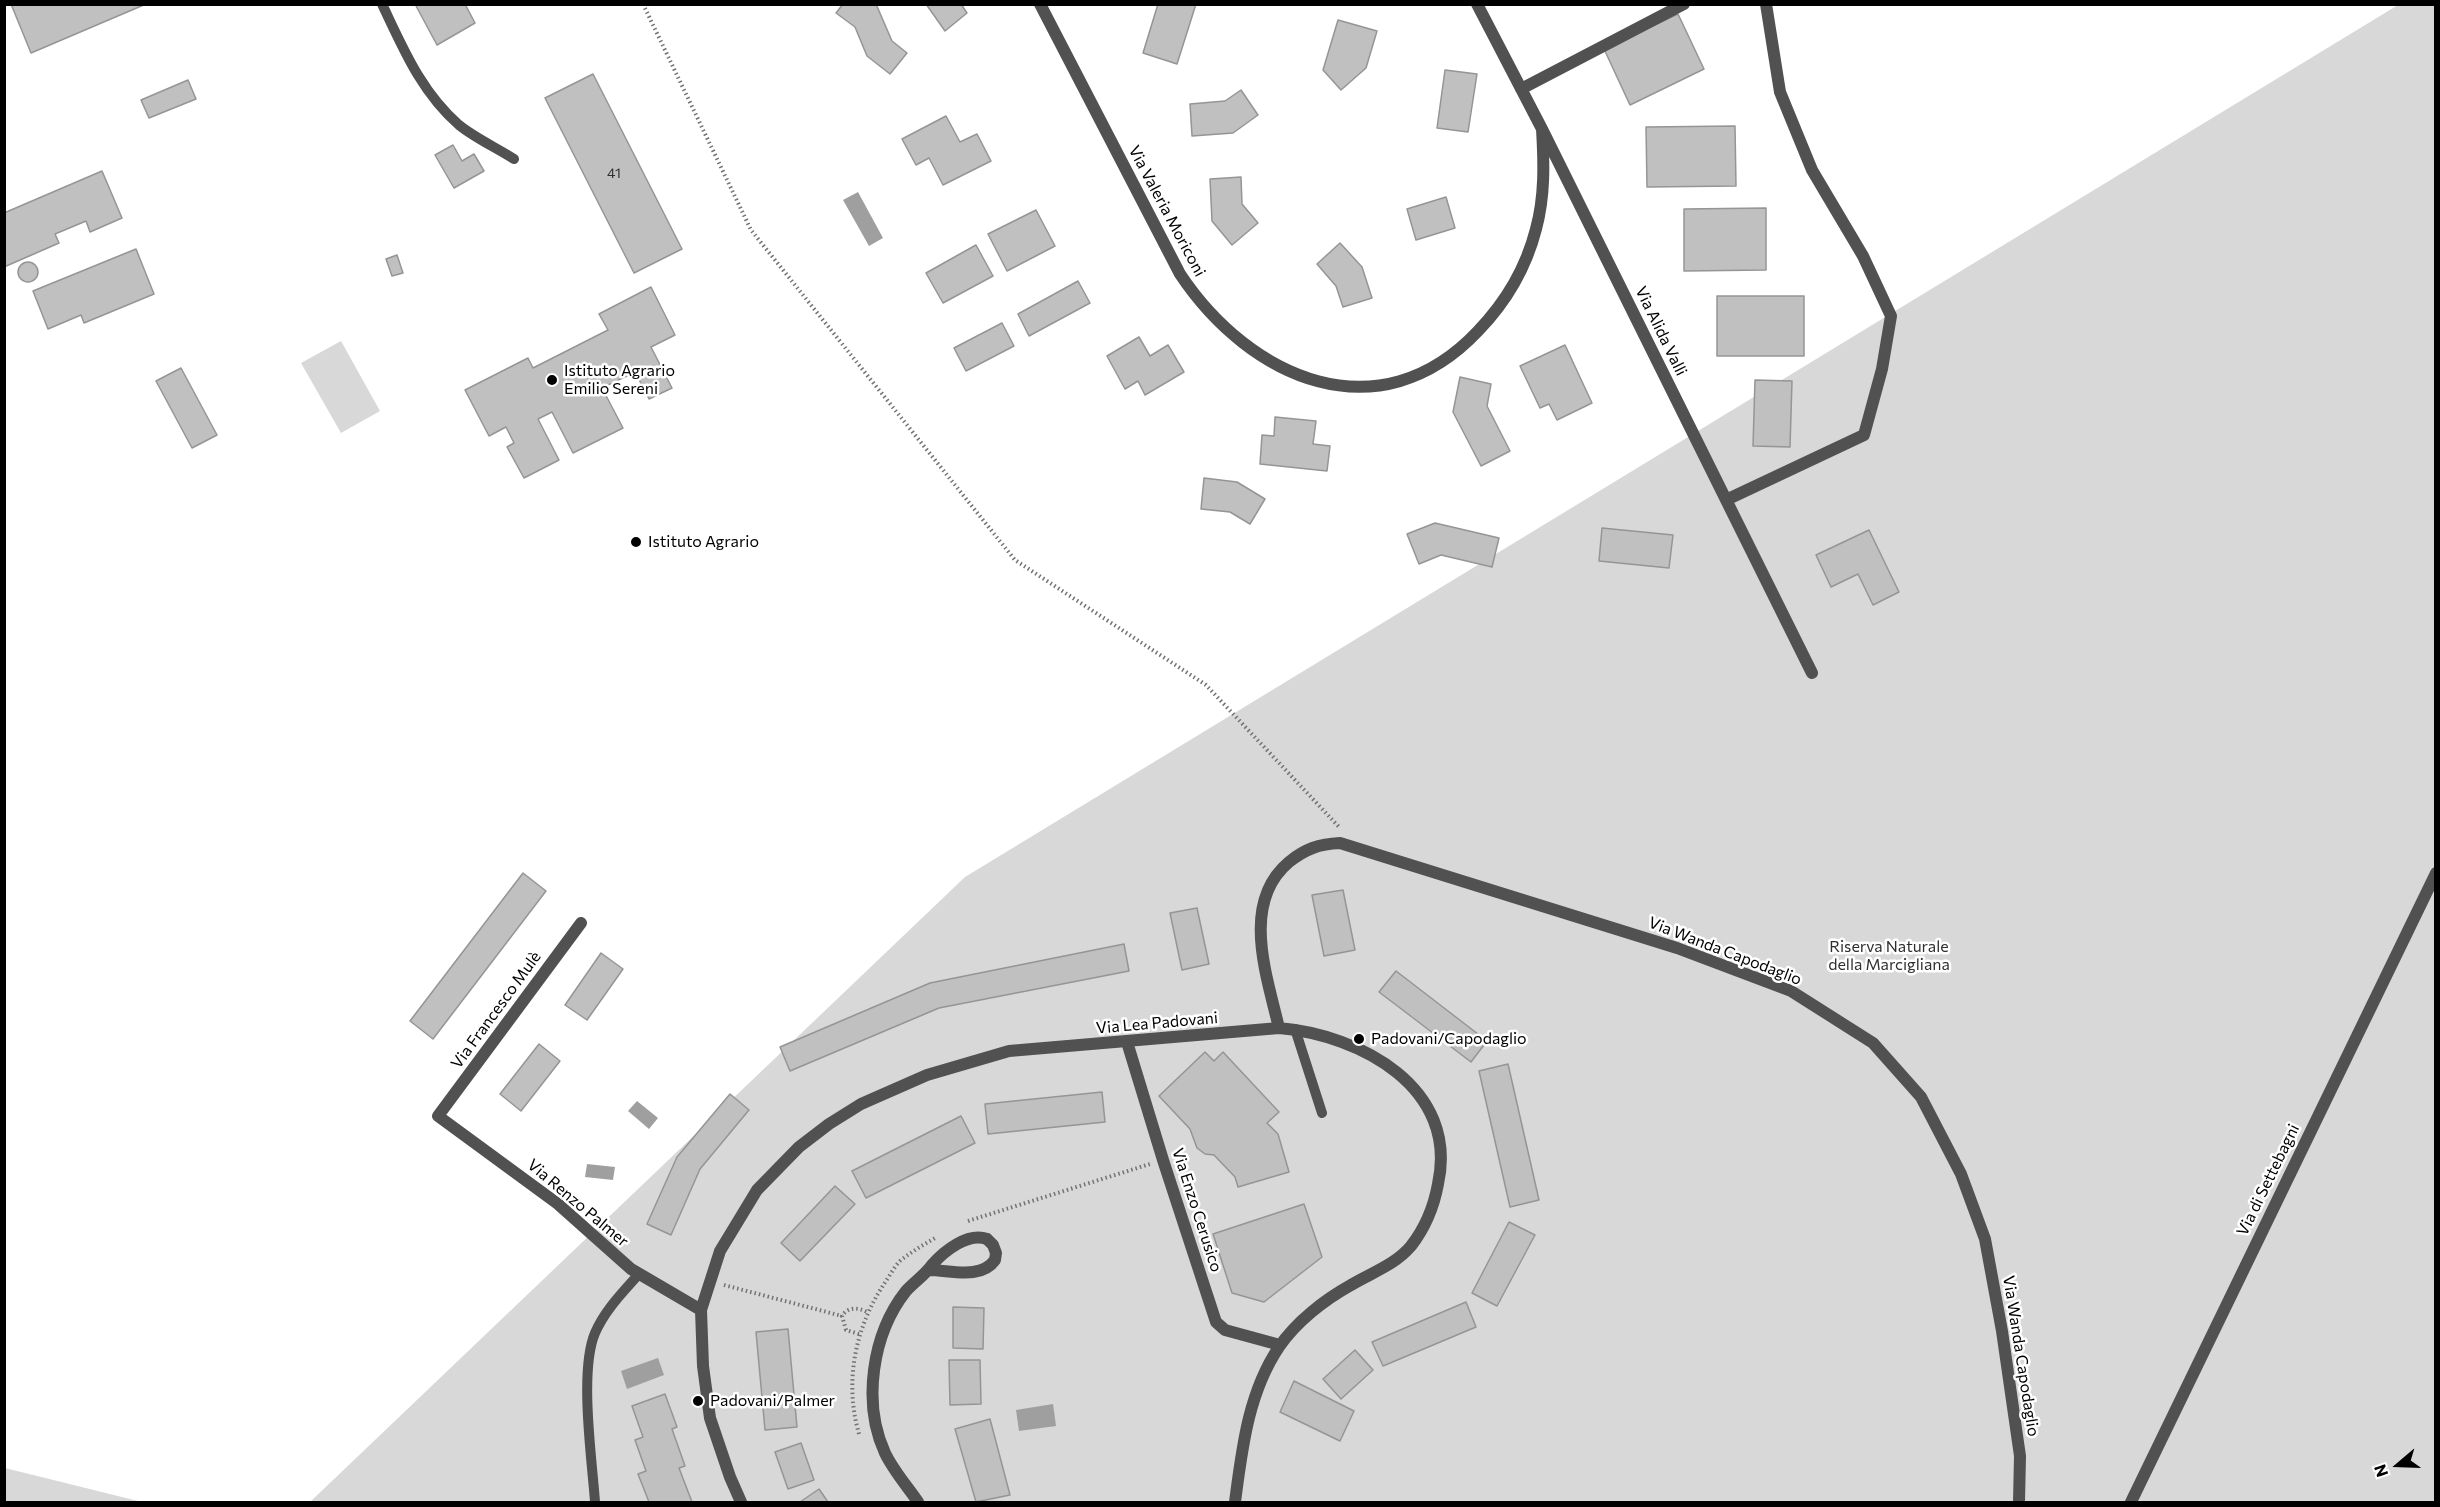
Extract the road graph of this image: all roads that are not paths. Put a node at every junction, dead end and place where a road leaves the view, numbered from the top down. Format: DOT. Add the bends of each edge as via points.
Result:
graph roads {
  1 [pos="382,4"];
  2 [pos="1040,4"];
  3 [pos="1477,4"];
  4 [pos="1684,4"];
  5 [pos="1766,4"];
  6 [pos="1521,89"];
  7 [pos="1542,129"];
  8 [pos="514,159"];
  9 [pos="1726,500"];
  10 [pos="1812,673"];
  11 [pos="2436,873"];
  12 [pos="581,923"];
  13 [pos="1279,1028"];
  14 [pos="1295,1029"];
  15 [pos="1127,1042"];
  16 [pos="1322,1113"];
  17 [pos="438,1116"];
  18 [pos="929,1270"];
  19 [pos="639,1274"];
  20 [pos="701,1310"];
  21 [pos="1280,1345"];
  22 [pos="595,1503"];
  23 [pos="741,1503"];
  24 [pos="918,1503"];
  25 [pos="1234,1503"];
  26 [pos="2019,1503"];
  27 [pos="2131,1503"];
  1 -- 8 [label="lane" via="418,80 437,103 460,126"];
  2 -- 7 [label="street, Via Valeria Moriconi" via="1194,295 1258,355 1280,368 1345,387 1374,387 1423,373 1468,342 1486,323 1515,283 1536,229 1542,200"];
  3 -- 6 [label="street, Via Alida Valli"];
  4 -- 6 [label="street"];
  5 -- 9 [label="street" via="1780,92 1812,170 1863,256 1891,316 1864,435"];
  6 -- 7 [label="street, Via Alida Valli"];
  7 -- 9 [label="street, Via Alida Valli"];
  9 -- 10 [label="street, Via Alida Valli"];
  11 -- 27 [label="street, Via di Settebagni"];
  12 -- 17 [label="street, Via Francesco Mulè"];
  13 -- 14 [label="street, Via Lea Padovani"];
  13 -- 15 [label="street, Via Lea Padovani"];
  13 -- 26 [label="street, Via Wanda Capodaglio" via="1260,936 1269,889 1285,866 1311,847 1340,843 1706,959 1791,991 1872,1043 1921,1097 1961,1174 1985,1239 2002,1331 2020,1456"];
  14 -- 16 [label="lane"];
  14 -- 21 [label="street, Via Lea Padovani" via="1349,1044 1402,1076 1427,1107 1442,1160 1436,1198 1411,1246 1401,1257 1319,1307"];
  15 -- 20 [label="street, Via Lea Padovani" via="1009,1051 927,1075 861,1104 829,1124 799,1147 757,1190 720,1251"];
  15 -- 21 [label="street, Via Enzo Cerusico" via="1216,1322 1225,1330"];
  17 -- 19 [label="street, Via Renzo Palmer" via="558,1204"];
  18 -- 18 [label="street" via="984,1270 992,1265 996,1253 987,1239 977,1237 960,1243"];
  18 -- 24 [label="street" via="907,1290 889,1319 872,1385 876,1429 882,1446"];
  19 -- 20 [label="street, Via Renzo Palmer"];
  19 -- 22 [label="lane" via="613,1304 589,1353"];
  20 -- 23 [label="street, Via Lea Padovani" via="710,1418"];
  21 -- 25 [label="street, Via Lea Padovani" via="1262,1375 1251,1407"];
}
